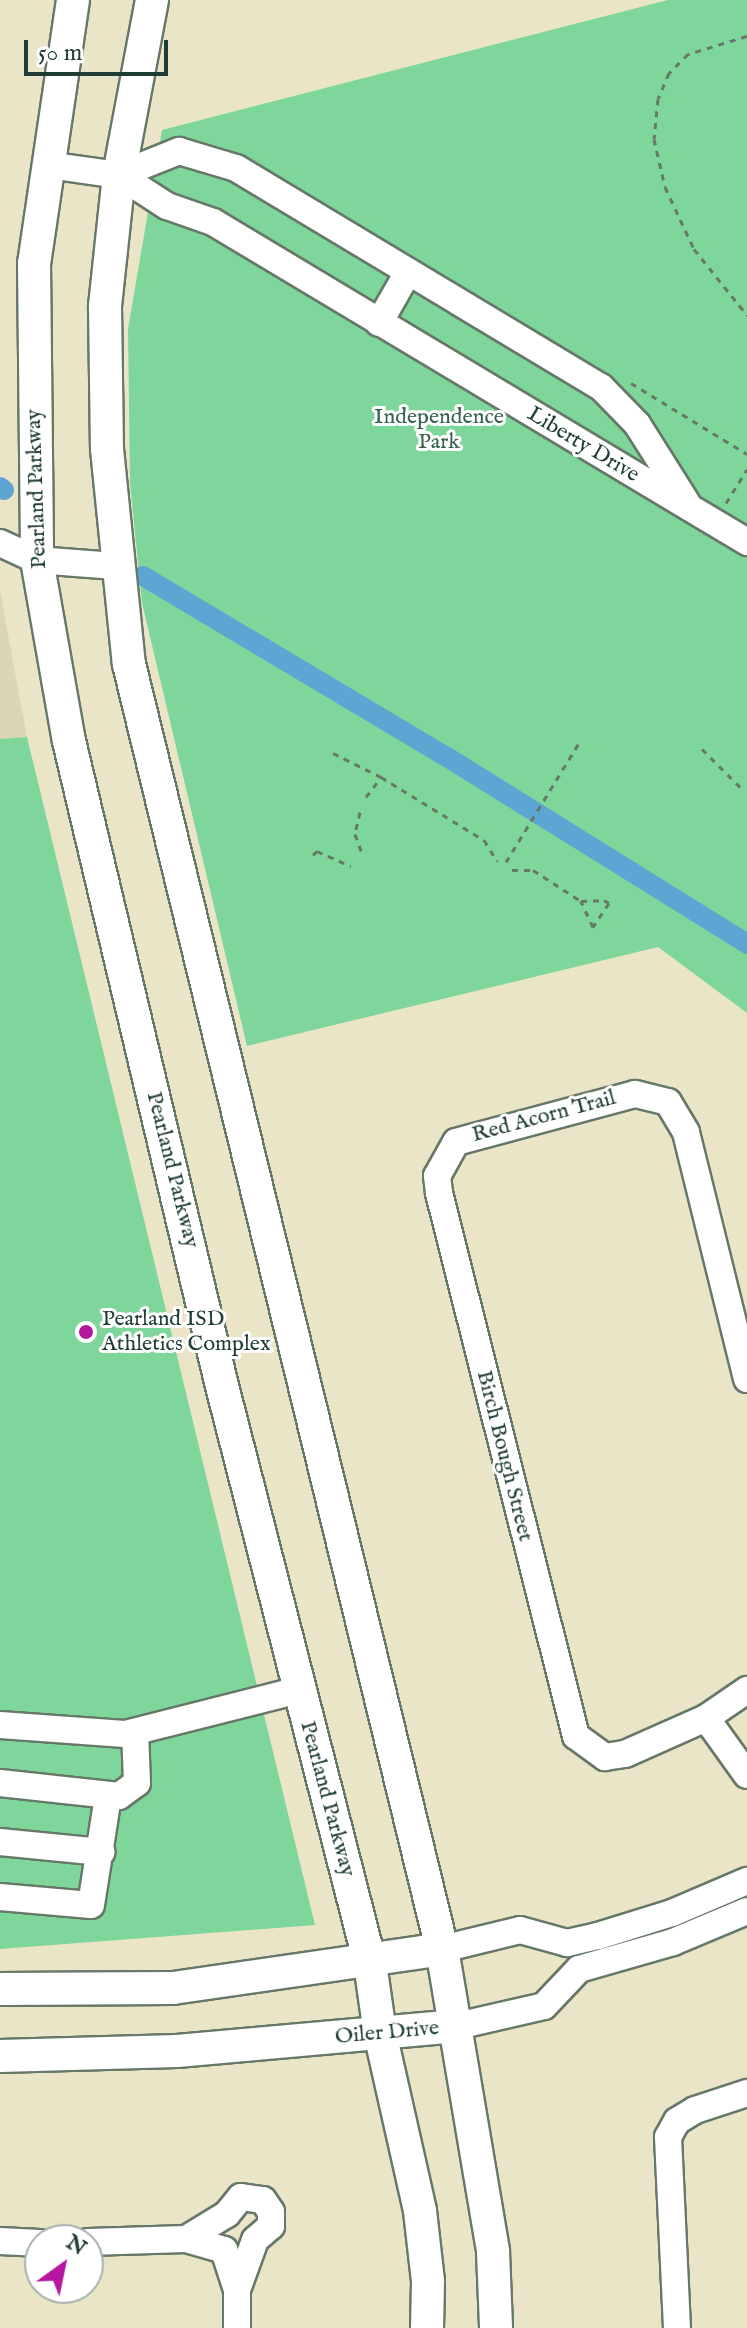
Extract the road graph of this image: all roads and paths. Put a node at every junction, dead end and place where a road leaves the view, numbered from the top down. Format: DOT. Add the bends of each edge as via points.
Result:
graph roads {
  1 [pos="73,0"];
  2 [pos="152,0"];
  3 [pos="747,36"];
  4 [pos="48,165"];
  5 [pos="119,175"];
  6 [pos="407,274"];
  7 [pos="747,315"];
  8 [pos="379,323"];
  9 [pos="624,379"];
  10 [pos="747,454"];
  11 [pos="747,469"];
  12 [pos="689,506"];
  13 [pos="722,510"];
  14 [pos="747,542"];
  15 [pos="0,543"];
  16 [pos="37,560"];
  17 [pos="115,566"];
  18 [pos="579,743"];
  19 [pos="702,749"];
  20 [pos="333,753"];
  21 [pos="381,777"];
  22 [pos="740,787"];
  23 [pos="366,797"];
  24 [pos="360,812"];
  25 [pos="362,853"];
  26 [pos="313,855"];
  27 [pos="497,861"];
  28 [pos="506,862"];
  29 [pos="351,866"];
  30 [pos="512,870"];
  31 [pos="581,901"];
  32 [pos="444,1158"];
  33 [pos="747,1379"];
  34 [pos="299,1690"];
  35 [pos="747,1690"];
  36 [pos="706,1718"];
  37 [pos="0,1725"];
  38 [pos="135,1732"];
  39 [pos="747,1775"];
  40 [pos="0,1783"];
  41 [pos="108,1797"];
  42 [pos="0,1842"];
  43 [pos="102,1852"];
  44 [pos="747,1881"];
  45 [pos="0,1897"];
  46 [pos="747,1911"];
  47 [pos="442,1949"];
  48 [pos="370,1963"];
  49 [pos="0,1989"];
  50 [pos="457,2026"];
  51 [pos="380,2033"];
  52 [pos="0,2056"];
  53 [pos="747,2093"];
  54 [pos="186,2239"];
  55 [pos="0,2241"];
  56 [pos="24,2242"];
  57 [pos="104,2242"];
  58 [pos="237,2290"];
  59 [pos="237,2328"];
  60 [pos="427,2328"];
  61 [pos="496,2328"];
  62 [pos="677,2328"];
  1 -- 4 [label="main road, Pearland Parkway"];
  2 -- 5 [label="main road"];
  3 -- 7 [label="path" via="688,54 669,73 658,99 654,139 665,187 694,249"];
  4 -- 5 [label="street"];
  4 -- 16 [label="main road, Pearland Parkway" via="34,263"];
  5 -- 6 [label="street" via="179,151 217,159"];
  5 -- 8 [label="street, Liberty Drive" via="167,206 195,213"];
  5 -- 17 [label="main road" via="104,363"];
  6 -- 8 [label="street"];
  6 -- 12 [label="street" via="601,387 637,424"];
  8 -- 12 [label="street, Liberty Drive"];
  9 -- 10 [label="path"];
  11 -- 13 [label="path"];
  12 -- 14 [label="street, Liberty Drive"];
  15 -- 16 [label="street"];
  16 -- 17 [label="street"];
  16 -- 34 [label="main road, Pearland Parkway" via="69,741"];
  17 -- 47 [label="main road" via="129,664 160,807"];
  18 -- 28 [label="path"];
  19 -- 22 [label="path"];
  20 -- 21 [label="path"];
  21 -- 23 [label="path"];
  21 -- 27 [label="path" via="484,840"];
  24 -- 25 [label="path" via="355,834"];
  26 -- 29 [label="path" via="317,851"];
  30 -- 31 [label="path" via="533,870"];
  31 -- 31 [label="path" via="588,923 593,927 609,903"];
  32 -- 33 [label="street, Red Acorn Trail" via="456,1142 473,1133 653,1094 679,1115 686,1132"];
  32 -- 36 [label="street, Birch Bough Street" via="437,1176 442,1208 576,1736 605,1757 625,1754"];
  34 -- 38 [label="street"];
  34 -- 48 [label="main road, Pearland Parkway"];
  35 -- 36 [label="street"];
  36 -- 39 [label="street"];
  37 -- 38 [label="street"];
  38 -- 41 [label="street" via="137,1783"];
  40 -- 41 [label="street"];
  41 -- 43 [label="street"];
  42 -- 43 [label="street"];
  43 -- 45 [label="street" via="91,1905"];
  44 -- 47 [label="street" via="672,1913 567,1943 520,1930"];
  46 -- 50 [label="street, Oiler Drive" via="673,1942 579,1969 544,2006"];
  47 -- 48 [label="main road"];
  47 -- 50 [label="main road"];
  48 -- 49 [label="main road" via="173,1988"];
  48 -- 51 [label="main road, Pearland Parkway"];
  50 -- 51 [label="main road, Oiler Drive"];
  50 -- 61 [label="main road" via="493,2252"];
  51 -- 52 [label="main road, Oiler Drive" via="177,2051"];
  51 -- 60 [label="main road, Pearland Parkway" via="420,2211"];
  53 -- 62 [label="street" via="677,2121 665,2157"];
  54 -- 57 [label="street"];
  54 -- 58 [label="street" via="224,2250"];
  54 -- 58 [label="street" via="227,2214 241,2197 263,2200 271,2212 271,2226 255,2240"];
  55 -- 56 [label="street"];
  58 -- 59 [label="street"];
}
